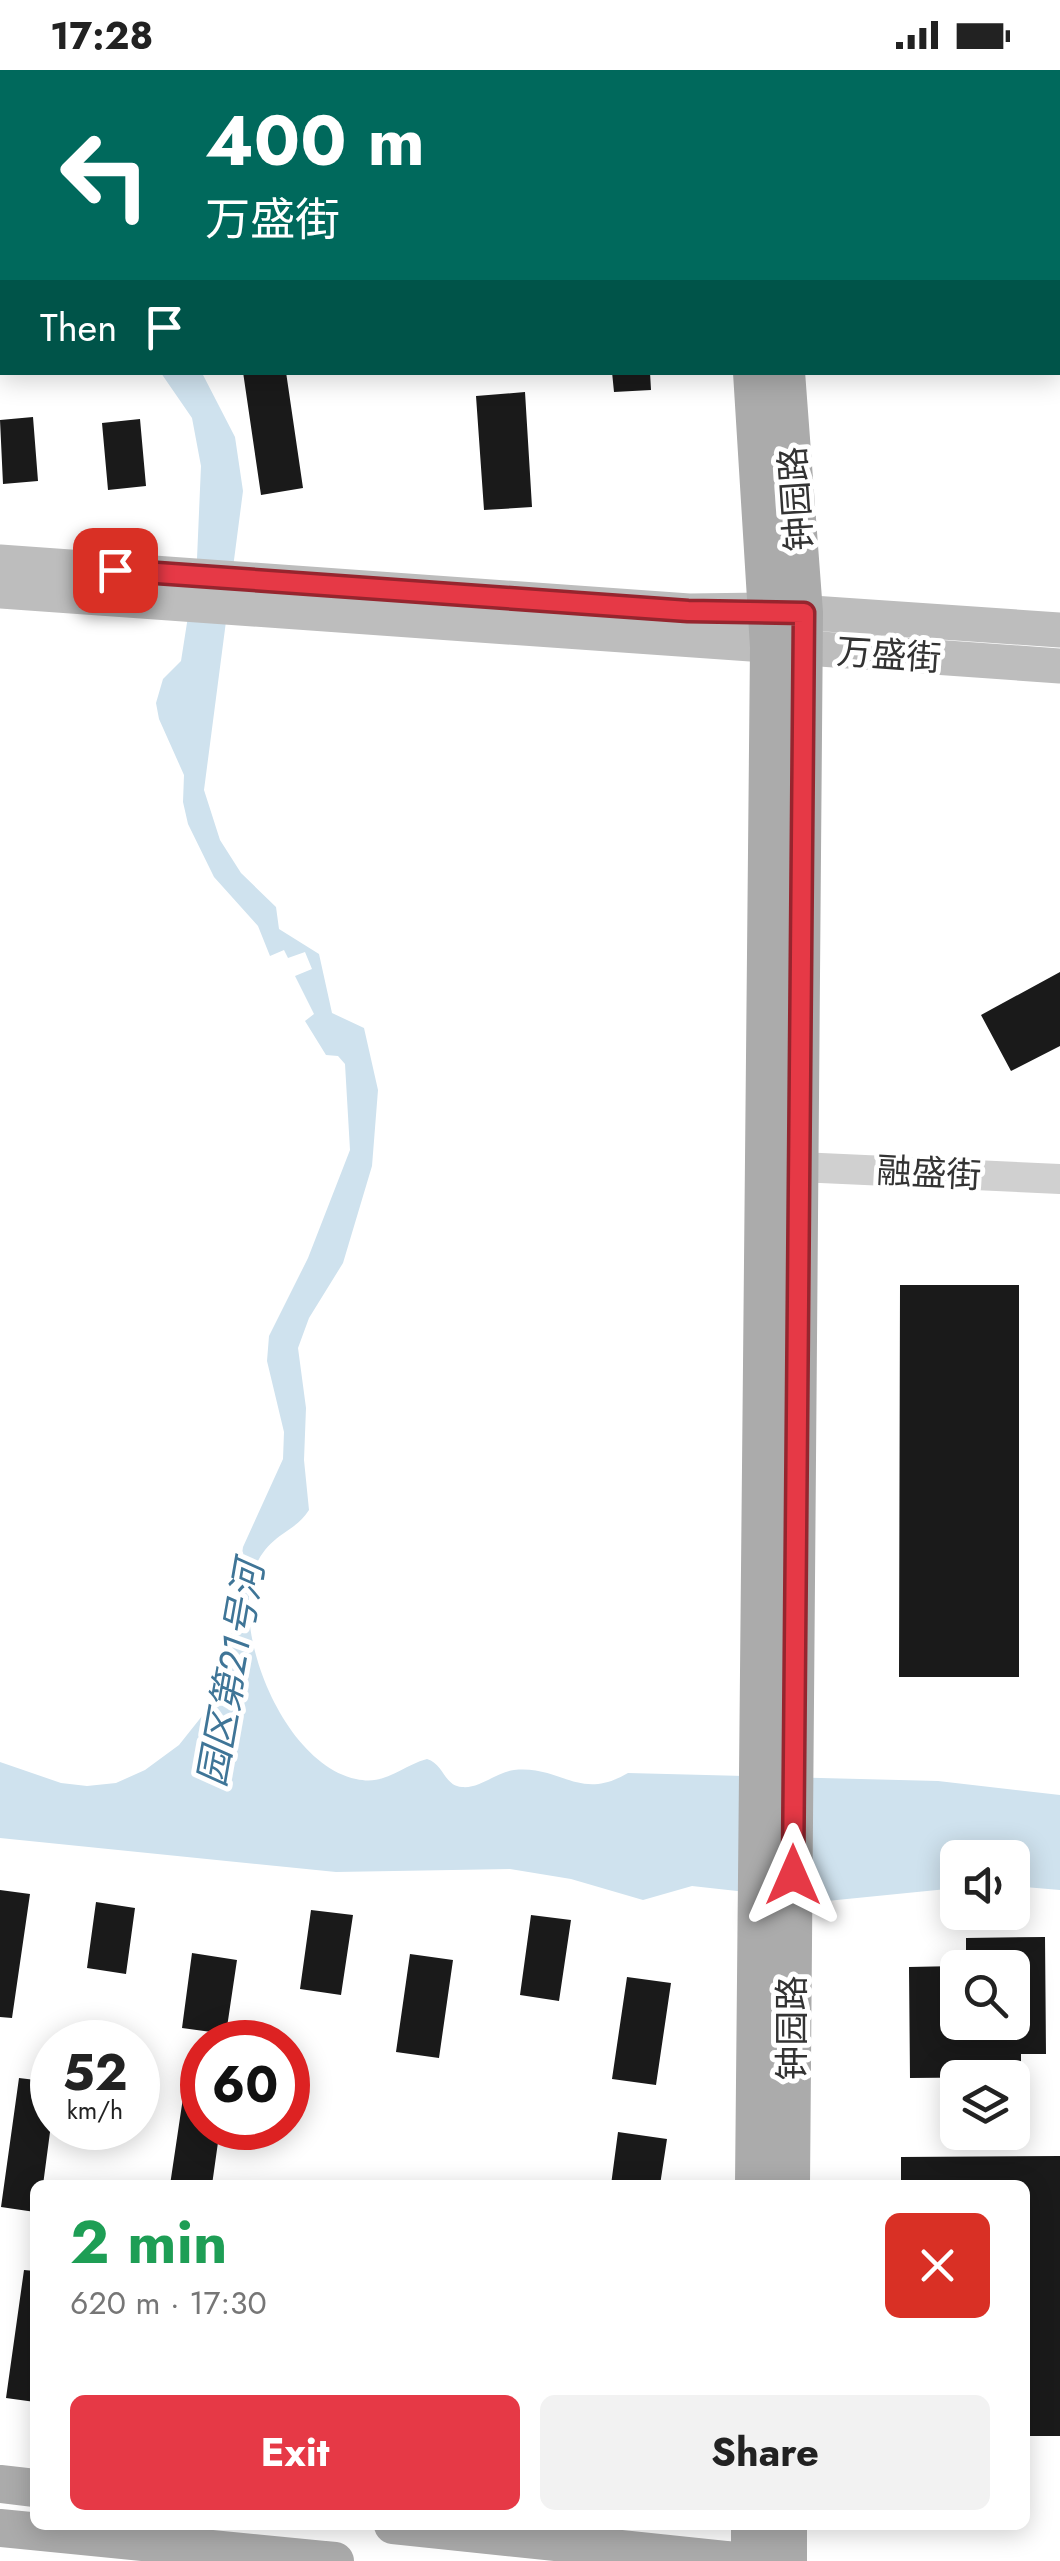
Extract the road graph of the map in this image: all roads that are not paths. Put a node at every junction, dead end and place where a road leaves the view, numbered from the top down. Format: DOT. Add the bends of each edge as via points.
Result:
graph roads {
  1 [pos="752,375"];
  2 [pos="786,375"];
  3 [pos="0,562"];
  4 [pos="188,588"];
  5 [pos="0,590"];
  6 [pos="787,630"];
  7 [pos="1060,630"];
  8 [pos="1060,666"];
  9 [pos="799,1167"];
  10 [pos="1060,1179"];
  11 [pos="776,1763"];
  12 [pos="775,1910"];
  13 [pos="754,2180"];
  14 [pos="790,2180"];
  15 [pos="0,2484"];
  16 [pos="30,2487"];
  17 [pos="0,2528"];
  18 [pos="441,2530"];
  19 [pos="750,2530"];
  20 [pos="788,2530"];
  21 [pos="335,2561"];
  22 [pos="736,2561"];
  23 [pos="750,2561"];
  24 [pos="788,2561"];
  1 -- 6 [label="main road, 钟园路"];
  2 -- 6 [label="main road, 钟园路"];
  3 -- 4 [label="main road, 万盛街"];
  4 -- 5 [label="main road, 万盛街"];
  4 -- 6 [label="main road, 万盛街" via="688,611"];
  6 -- 7 [label="main road, 万盛街"];
  6 -- 8 [label="main road, 万盛街"];
  6 -- 9 [label="main road, 钟园路"];
  6 -- 11 [label="main road, 钟园路"];
  9 -- 10 [label="street, 融盛街"];
  9 -- 11 [label="main road, 钟园路"];
  11 -- 12 [label="main road, 钟园路"];
  12 -- 13 [label="main road, 钟园路"];
  12 -- 14 [label="main road, 钟园路"];
  15 -- 16 [label="main road"];
  17 -- 21 [label="main road"];
  18 -- 22 [label="main road"];
  19 -- 23 [label="main road"];
  20 -- 24 [label="main road"];
}
